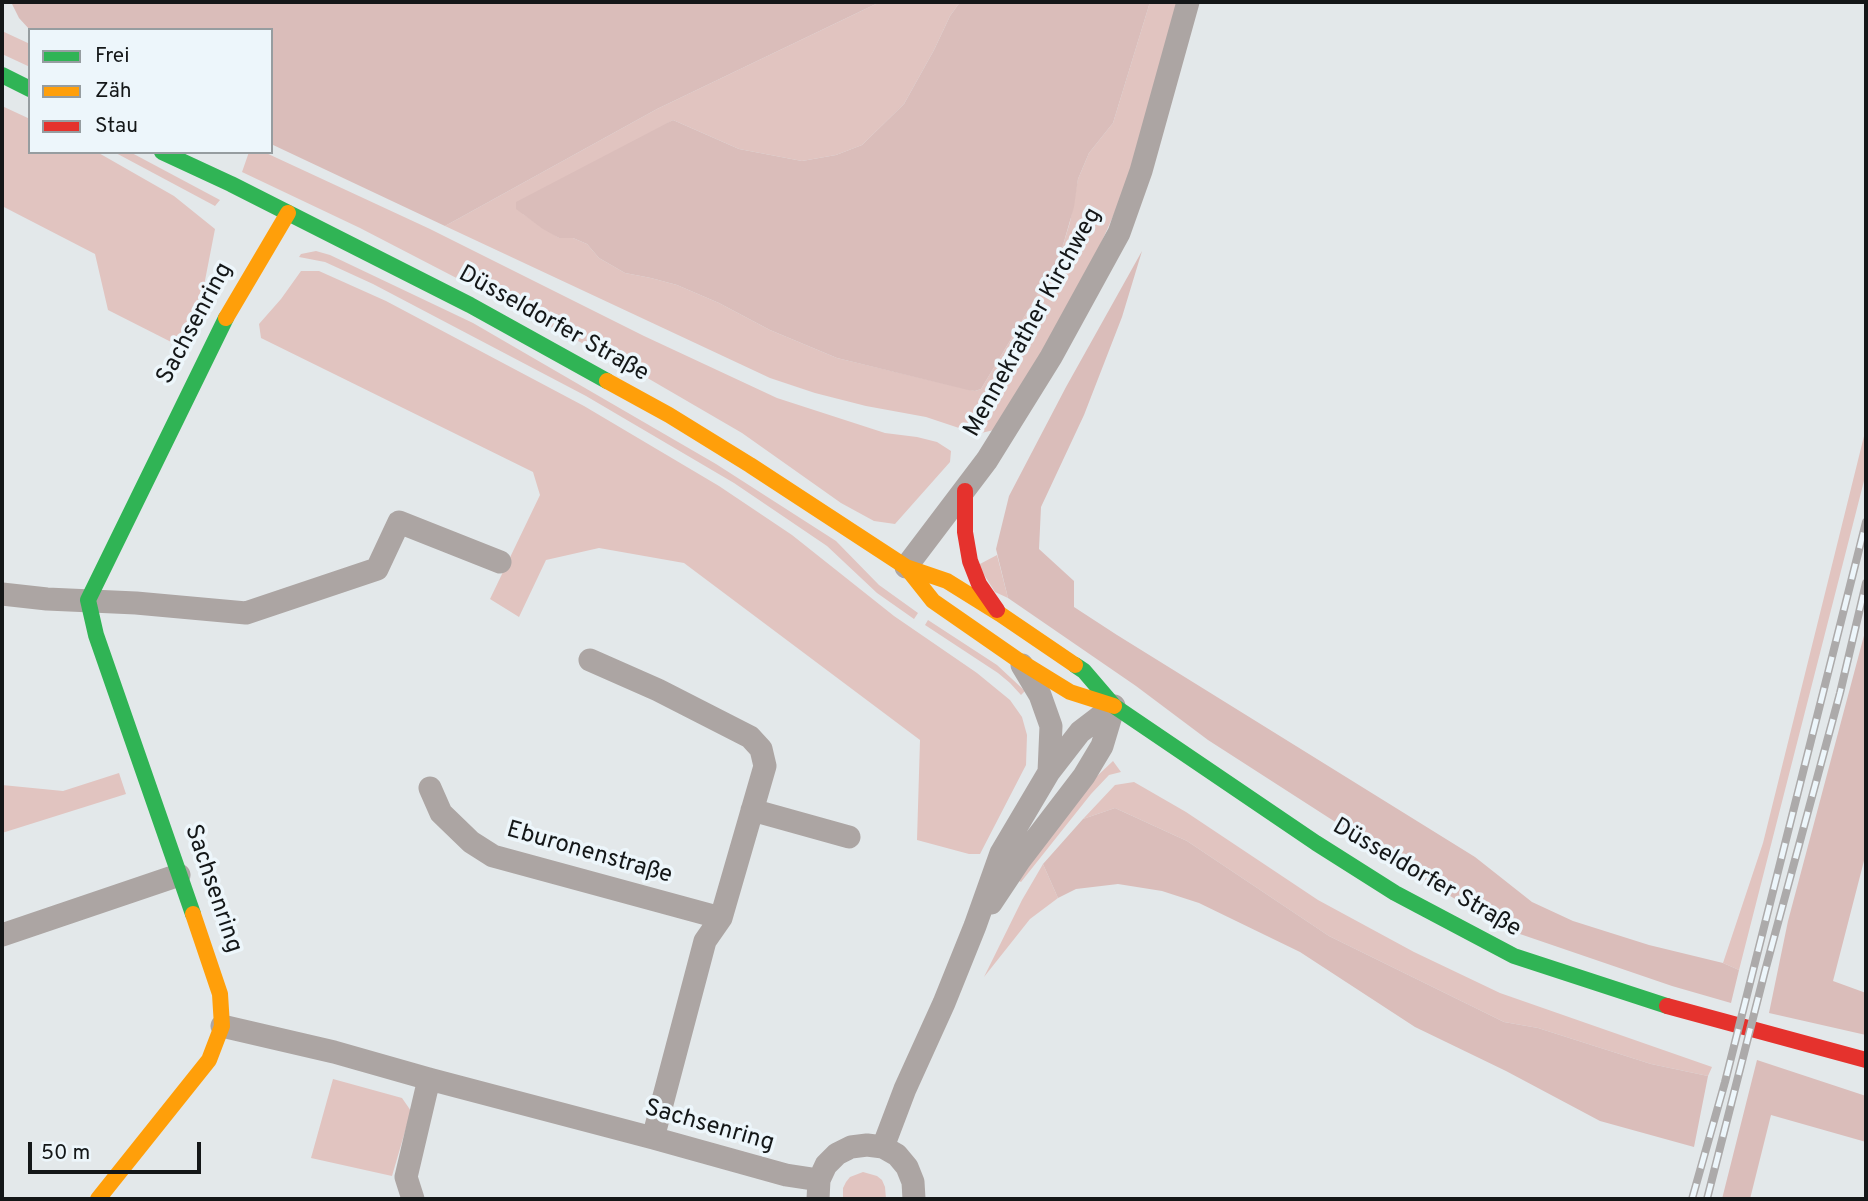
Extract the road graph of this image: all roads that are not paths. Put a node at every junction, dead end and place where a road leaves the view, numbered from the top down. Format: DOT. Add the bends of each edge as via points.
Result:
graph roads {
  1 [pos="1188,2"];
  2 [pos="2,75"];
  3 [pos="28,88"];
  4 [pos="166,154"];
  5 [pos="288,213"];
  6 [pos="965,491"];
  7 [pos="500,562"];
  8 [pos="906,568"];
  9 [pos="2,594"];
  10 [pos="88,600"];
  11 [pos="1000,614"];
  12 [pos="590,660"];
  13 [pos="1018,660"];
  14 [pos="1114,706"];
  15 [pos="1049,772"];
  16 [pos="430,788"];
  17 [pos="752,810"];
  18 [pos="849,836"];
  19 [pos="179,875"];
  20 [pos="721,918"];
  21 [pos="975,926"];
  22 [pos="2,935"];
  23 [pos="222,1026"];
  24 [pos="1866,1060"];
  25 [pos="429,1079"];
  26 [pos="653,1138"];
  27 [pos="883,1147"];
  28 [pos="818,1190"];
  29 [pos="98,1199"];
  30 [pos="413,1199"];
  31 [pos="914,1199"];
  1 -- 6 [label="street, Mennekrather Kirchweg" via="1119,233 1051,356"];
  2 -- 3 [label="main road"];
  4 -- 5 [label="main road, Düsseldorfer Straße"];
  5 -- 8 [label="main road, Düsseldorfer Straße" via="470,304 669,415"];
  5 -- 10 [label="main road, Sachsenring" via="223,323"];
  6 -- 8 [label="street, Mennekrather Kirchweg"];
  6 -- 11 [label="main road" via="970,561"];
  7 -- 10 [label="street" via="399,522 377,569 246,613"];
  8 -- 11 [label="main road, Düsseldorfer Straße" via="947,581"];
  8 -- 13 [label="main road, Düsseldorfer Straße" via="933,601"];
  9 -- 10 [label="street"];
  10 -- 19 [label="main road, Sachsenring"];
  11 -- 14 [label="main road, Düsseldorfer Straße" via="1084,671"];
  12 -- 17 [label="street" via="750,737 761,749 765,766"];
  13 -- 14 [label="main road, Düsseldorfer Straße" via="1070,692"];
  13 -- 15 [label="street" via="1040,695 1051,726"];
  14 -- 15 [label="street" via="1080,732"];
  14 -- 21 [label="street" via="1101,746 1084,776"];
  14 -- 24 [label="main road, Düsseldorfer Straße" via="1395,893 1514,956 1675,1009"];
  15 -- 21 [label="street" via="1001,853"];
  16 -- 20 [label="street, Eburonenstraße" via="441,813 493,856"];
  17 -- 18 [label="street"];
  17 -- 20 [label="street"];
  19 -- 22 [label="street"];
  19 -- 23 [label="main road, Sachsenring" via="220,994"];
  20 -- 26 [label="street" via="705,942"];
  21 -- 27 [label="street"];
  23 -- 25 [label="street, Sachsenring"];
  23 -- 29 [label="main road" via="209,1060"];
  25 -- 26 [label="street, Sachsenring"];
  25 -- 30 [label="street" via="406,1177"];
  26 -- 28 [label="street, Sachsenring" via="786,1175"];
  27 -- 28 [label="street" via="867,1144 837,1154 826,1165"];
  27 -- 31 [label="street" via="907,1167"];
}
